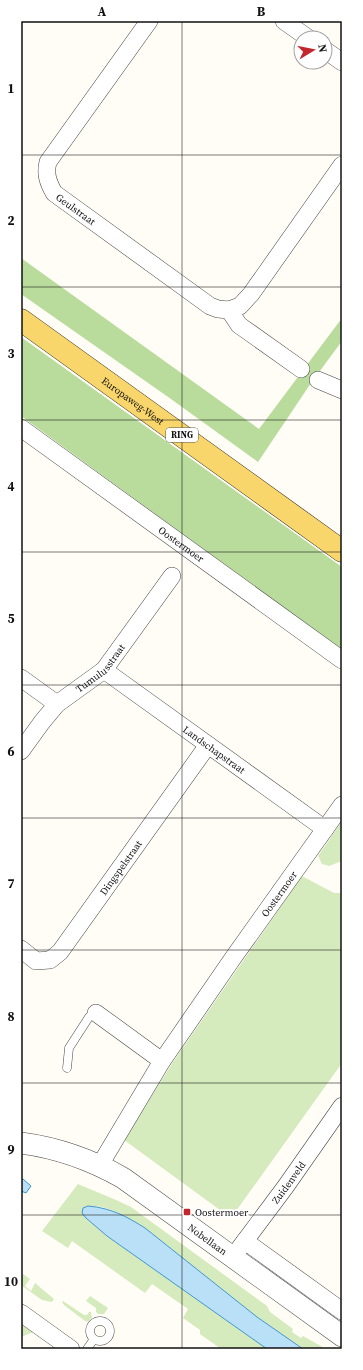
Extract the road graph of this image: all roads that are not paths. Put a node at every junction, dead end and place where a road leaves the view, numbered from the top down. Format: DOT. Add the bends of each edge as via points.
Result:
graph roads {
  1 [pos="149,21"];
  2 [pos="284,21"];
  3 [pos="297,30"];
  4 [pos="333,56"];
  5 [pos="342,62"];
  6 [pos="342,165"];
  7 [pos="229,310"];
  8 [pos="21,320"];
  9 [pos="300,369"];
  10 [pos="318,380"];
  11 [pos="342,390"];
  12 [pos="21,428"];
  13 [pos="342,551"];
  14 [pos="172,576"];
  15 [pos="342,660"];
  16 [pos="104,670"];
  17 [pos="21,678"];
  18 [pos="57,704"];
  19 [pos="208,745"];
  20 [pos="21,752"];
  21 [pos="342,805"];
  22 [pos="325,829"];
  23 [pos="21,949"];
  24 [pos="96,1013"];
  25 [pos="162,1060"];
  26 [pos="67,1068"];
  27 [pos="342,1106"];
  28 [pos="21,1143"];
  29 [pos="100,1165"];
  30 [pos="245,1241"];
  31 [pos="233,1257"];
  32 [pos="342,1312"];
  33 [pos="21,1313"];
  34 [pos="342,1336"];
  35 [pos="94,1339"];
  36 [pos="71,1349"];
  37 [pos="87,1349"];
  1 -- 7 [label="street, Geulstraat" via="48,162 48,181 54,193 204,301 218,309"];
  2 -- 3 [label="street"];
  4 -- 5 [label="street"];
  6 -- 7 [label="street" via="251,294 240,306"];
  7 -- 9 [label="street" via="239,325"];
  8 -- 13 [label="main road, Europaweg-West / RING"];
  10 -- 11 [label="street"];
  12 -- 15 [label="street, Oostermoer"];
  14 -- 16 [label="street, Tumulusstraat"];
  16 -- 18 [label="street, Tumulusstraat"];
  16 -- 19 [label="street, Landschapstraat"];
  17 -- 18 [label="street"];
  18 -- 20 [label="street, Tumulusstraat"];
  19 -- 22 [label="street, Landschapstraat"];
  19 -- 23 [label="street, Dingspelstraat" via="60,952 50,960 36,960"];
  21 -- 22 [label="street, Oostermoer"];
  22 -- 25 [label="street, Oostermoer"];
  24 -- 25 [label="street"];
  24 -- 26 [label="lane" via="89,1017 69,1048"];
  25 -- 29 [label="street, Oostermoer"];
  27 -- 30 [label="street, Zuidenveld"];
  28 -- 29 [label="street, Nobellaan" via="59,1150"];
  29 -- 31 [label="street, Nobellaan" via="133,1185"];
  30 -- 31 [label="street, Zuidenveld"];
  30 -- 32 [label="street"];
  31 -- 34 [label="street, Nobellaan"];
  33 -- 36 [label="street"];
  35 -- 37 [label="lane"];
}
